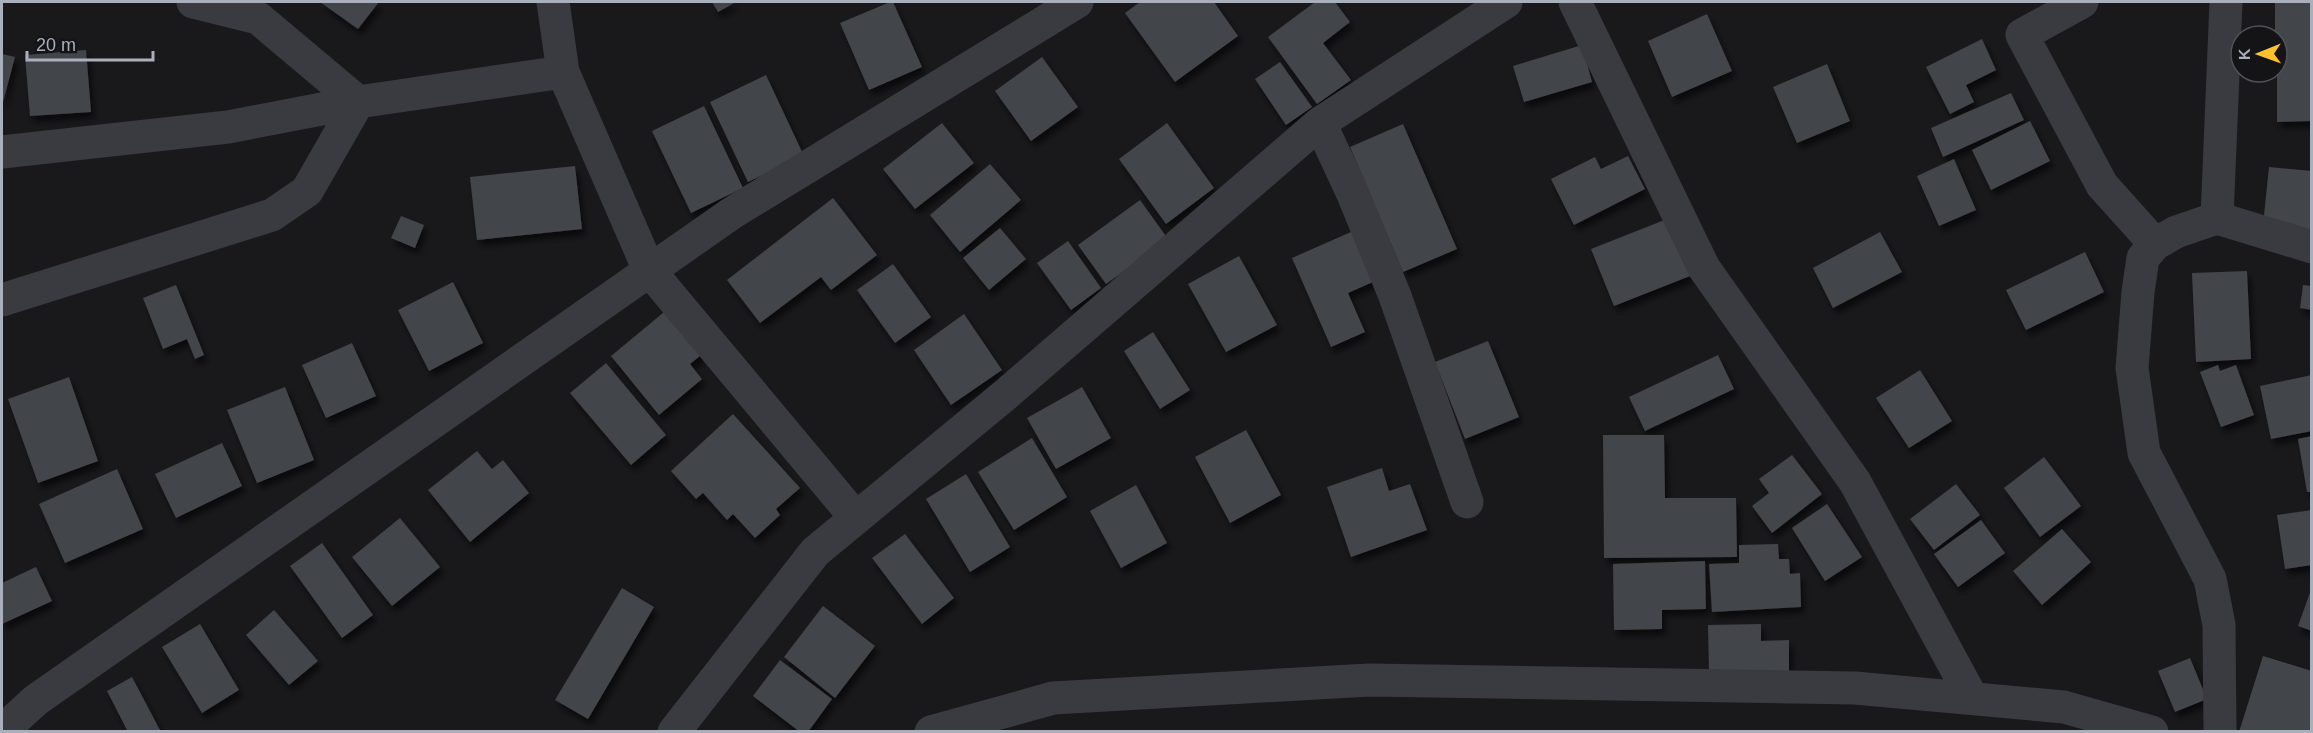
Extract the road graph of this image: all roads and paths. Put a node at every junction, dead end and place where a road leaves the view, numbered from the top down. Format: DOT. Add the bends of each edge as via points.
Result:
graph roads {
  1 [pos="193,2"];
  2 [pos="553,2"];
  3 [pos="1077,2"];
  4 [pos="1506,2"];
  5 [pos="1575,2"];
  6 [pos="2082,2"];
  7 [pos="2226,2"];
  8 [pos="563,72"];
  9 [pos="358,102"];
  10 [pos="1320,123"];
  11 [pos="2,152"];
  12 [pos="2217,218"];
  13 [pos="2155,244"];
  14 [pos="2312,247"];
  15 [pos="649,270"];
  16 [pos="2,300"];
  17 [pos="1467,502"];
  18 [pos="856,518"];
  19 [pos="1972,698"];
  20 [pos="2100,724"];
  21 [pos="2,731"];
  22 [pos="674,732"];
  23 [pos="931,732"];
  24 [pos="2152,732"];
  25 [pos="2220,732"];
  1 -- 9 [label="street" via="258,18"];
  2 -- 8 [label="street"];
  3 -- 15 [label="street" via="732,213"];
  4 -- 10 [label="street"];
  5 -- 19 [label="street" via="1704,268 1855,482"];
  6 -- 13 [label="street" via="2022,35 2102,185"];
  7 -- 12 [label="street"];
  8 -- 9 [label="street"];
  8 -- 15 [label="street"];
  9 -- 11 [label="street" via="228,127"];
  9 -- 16 [label="street" via="307,191 272,214"];
  10 -- 17 [label="street" via="1395,296"];
  10 -- 18 [label="street"];
  12 -- 13 [label="street"];
  12 -- 14 [label="street"];
  13 -- 25 [label="street" via="2144,258 2132,368 2144,453 2210,579 2219,625"];
  15 -- 18 [label="street"];
  15 -- 21 [label="street" via="36,700"];
  18 -- 22 [label="street" via="815,552"];
  19 -- 20 [label="street" via="2064,707"];
  19 -- 23 [label="street" via="1855,688 1369,680 1053,698"];
  20 -- 24 [label="street"];
}
